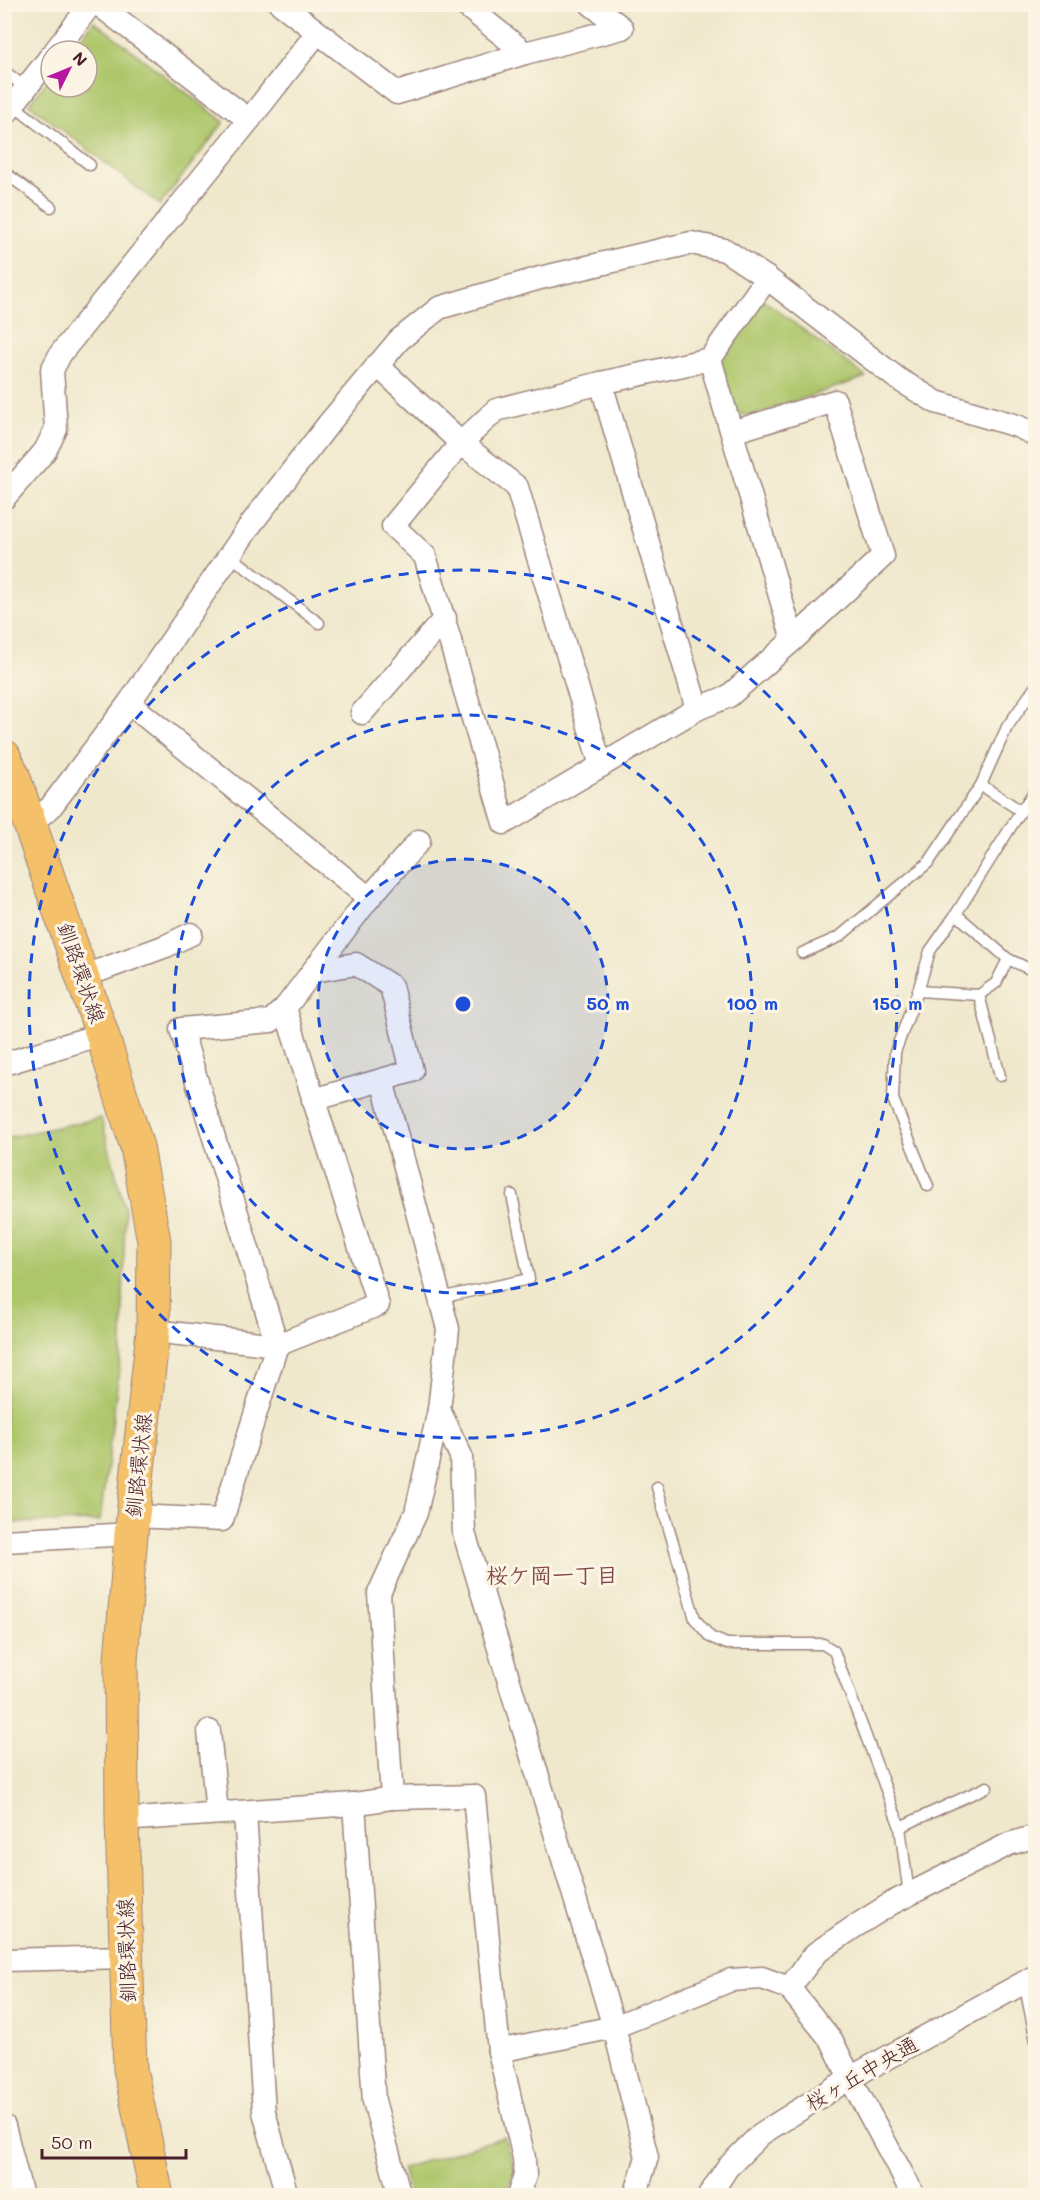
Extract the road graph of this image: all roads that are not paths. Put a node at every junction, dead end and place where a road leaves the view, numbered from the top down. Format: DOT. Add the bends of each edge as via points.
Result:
graph roads {
  1 [pos="9,4"];
  2 [pos="91,4"];
  3 [pos="98,4"];
  4 [pos="281,4"];
  5 [pos="464,4"];
  6 [pos="591,4"];
  7 [pos="4,10"];
  8 [pos="316,33"];
  9 [pos="64,39"];
  10 [pos="525,52"];
  11 [pos="39,71"];
  12 [pos="4,72"];
  13 [pos="14,103"];
  14 [pos="249,120"];
  15 [pos="90,165"];
  16 [pos="4,172"];
  17 [pos="51,207"];
  18 [pos="767,278"];
  19 [pos="710,359"];
  20 [pos="377,365"];
  21 [pos="601,382"];
  22 [pos="732,432"];
  23 [pos="1035,435"];
  24 [pos="461,443"];
  25 [pos="4,498"];
  26 [pos="229,555"];
  27 [pos="445,618"];
  28 [pos="319,623"];
  29 [pos="793,640"];
  30 [pos="1035,686"];
  31 [pos="129,703"];
  32 [pos="697,709"];
  33 [pos="362,713"];
  34 [pos="4,756"];
  35 [pos="601,766"];
  36 [pos="981,784"];
  37 [pos="1035,789"];
  38 [pos="1021,811"];
  39 [pos="23,817"];
  40 [pos="418,841"];
  41 [pos="369,898"];
  42 [pos="956,914"];
  43 [pos="191,934"];
  44 [pos="802,953"];
  45 [pos="1008,958"];
  46 [pos="313,971"];
  47 [pos="1035,972"];
  48 [pos="82,977"];
  49 [pos="918,991"];
  50 [pos="979,995"];
  51 [pos="285,1008"];
  52 [pos="102,1034"];
  53 [pos="4,1064"];
  54 [pos="1000,1076"];
  55 [pos="382,1080"];
  56 [pos="313,1100"];
  57 [pos="928,1186"];
  58 [pos="512,1195"];
  59 [pos="439,1298"];
  60 [pos="153,1330"];
  61 [pos="277,1345"];
  62 [pos="439,1410"];
  63 [pos="657,1487"];
  64 [pos="133,1525"];
  65 [pos="4,1541"];
  66 [pos="210,1731"];
  67 [pos="987,1787"];
  68 [pos="392,1798"];
  69 [pos="354,1804"];
  70 [pos="245,1812"];
  71 [pos="217,1814"];
  72 [pos="122,1820"];
  73 [pos="900,1827"];
  74 [pos="1035,1836"];
  75 [pos="909,1896"];
  76 [pos="128,1958"];
  77 [pos="4,1960"];
  78 [pos="1030,1979"];
  79 [pos="789,1988"];
  80 [pos="1033,2014"];
  81 [pos="614,2027"];
  82 [pos="1035,2042"];
  83 [pos="499,2051"];
  84 [pos="850,2078"];
  85 [pos="4,2126"];
  86 [pos="9,2170"];
  87 [pos="22,2196"];
  88 [pos="157,2196"];
  89 [pos="287,2196"];
  90 [pos="400,2196"];
  91 [pos="518,2196"];
  92 [pos="635,2196"];
  93 [pos="709,2196"];
  94 [pos="914,2196"];
  1 -- 7 [label="lane"];
  2 -- 9 [label="street"];
  3 -- 14 [label="street"];
  4 -- 8 [label="street"];
  5 -- 10 [label="street"];
  6 -- 10 [label="street" via="622,28"];
  8 -- 10 [label="street" via="397,93"];
  8 -- 14 [label="street"];
  11 -- 13 [label="street"];
  12 -- 13 [label="lane"];
  13 -- 15 [label="lane"];
  14 -- 25 [label="street" via="61,353 52,370 56,429 45,451"];
  16 -- 17 [label="lane"];
  18 -- 19 [label="street"];
  18 -- 20 [label="street" via="725,250 692,243 540,278 439,308 399,340"];
  18 -- 23 [label="street" via="898,379 936,402"];
  19 -- 21 [label="street"];
  19 -- 22 [label="street"];
  20 -- 24 [label="street"];
  20 -- 26 [label="street"];
  21 -- 24 [label="street" via="496,410"];
  21 -- 32 [label="street"];
  22 -- 29 [label="street"];
  22 -- 29 [label="street" via="835,401 883,556"];
  24 -- 27 [label="street" via="393,526 425,556"];
  24 -- 35 [label="street" via="518,487"];
  26 -- 28 [label="lane"];
  26 -- 31 [label="street"];
  27 -- 33 [label="street"];
  27 -- 35 [label="street" via="504,823"];
  29 -- 32 [label="street" via="729,696"];
  30 -- 36 [label="lane" via="1007,727"];
  31 -- 39 [label="street" via="50,808"];
  31 -- 41 [label="street"];
  32 -- 35 [label="street"];
  34 -- 39 [label="main road, 釧路環状線" via="14,775"];
  36 -- 38 [label="lane"];
  36 -- 44 [label="lane" via="929,862 839,937"];
  37 -- 38 [label="lane"];
  38 -- 42 [label="lane"];
  39 -- 48 [label="main road, 釧路環状線"];
  40 -- 41 [label="street"];
  41 -- 46 [label="street"];
  42 -- 45 [label="lane"];
  42 -- 49 [label="lane" via="930,951"];
  43 -- 48 [label="street"];
  45 -- 47 [label="lane"];
  45 -- 50 [label="lane" via="996,983"];
  46 -- 51 [label="street"];
  46 -- 55 [label="street" via="356,964 391,986 412,1071"];
  48 -- 52 [label="main road, 釧路環状線"];
  49 -- 50 [label="lane"];
  49 -- 57 [label="lane" via="895,1052 893,1099"];
  50 -- 54 [label="lane"];
  51 -- 56 [label="street"];
  51 -- 61 [label="street" via="271,1021 181,1029"];
  52 -- 53 [label="street"];
  52 -- 60 [label="main road, 釧路環状線" via="137,1147 154,1241"];
  55 -- 56 [label="street"];
  55 -- 59 [label="street"];
  56 -- 61 [label="street" via="378,1305"];
  58 -- 59 [label="lane" via="529,1279"];
  59 -- 62 [label="street" via="448,1329"];
  60 -- 61 [label="street"];
  60 -- 64 [label="main road, 釧路環状線"];
  61 -- 64 [label="street" via="222,1520"];
  62 -- 68 [label="street" via="416,1513 379,1593"];
  62 -- 81 [label="street" via="461,1456 464,1533"];
  63 -- 73 [label="lane" via="695,1619 710,1637 727,1644 823,1644 834,1651"];
  64 -- 65 [label="street"];
  64 -- 72 [label="main road, 釧路環状線" via="121,1660"];
  66 -- 71 [label="street"];
  67 -- 73 [label="lane"];
  68 -- 69 [label="street"];
  68 -- 83 [label="street" via="474,1796"];
  69 -- 70 [label="street"];
  69 -- 90 [label="street" via="374,2101"];
  70 -- 71 [label="street"];
  70 -- 89 [label="street" via="264,2112"];
  71 -- 72 [label="street"];
  72 -- 76 [label="main road, 釧路環状線"];
  73 -- 75 [label="lane"];
  74 -- 75 [label="street" via="1009,1844"];
  75 -- 79 [label="street" via="816,1953"];
  76 -- 77 [label="street"];
  76 -- 88 [label="main road, 釧路環状線" via="130,2069"];
  78 -- 80 [label="lane"];
  78 -- 84 [label="street, 桜ヶ丘中央通"];
  79 -- 81 [label="street" via="762,1978 731,1980"];
  79 -- 84 [label="street" via="832,2041"];
  80 -- 82 [label="lane"];
  81 -- 83 [label="street"];
  81 -- 92 [label="street" via="646,2157"];
  83 -- 91 [label="street" via="524,2158 525,2176"];
  84 -- 93 [label="street, 桜ヶ丘中央通" via="761,2134 727,2168"];
  84 -- 94 [label="street"];
  85 -- 86 [label="street"];
  86 -- 87 [label="street"];
}
